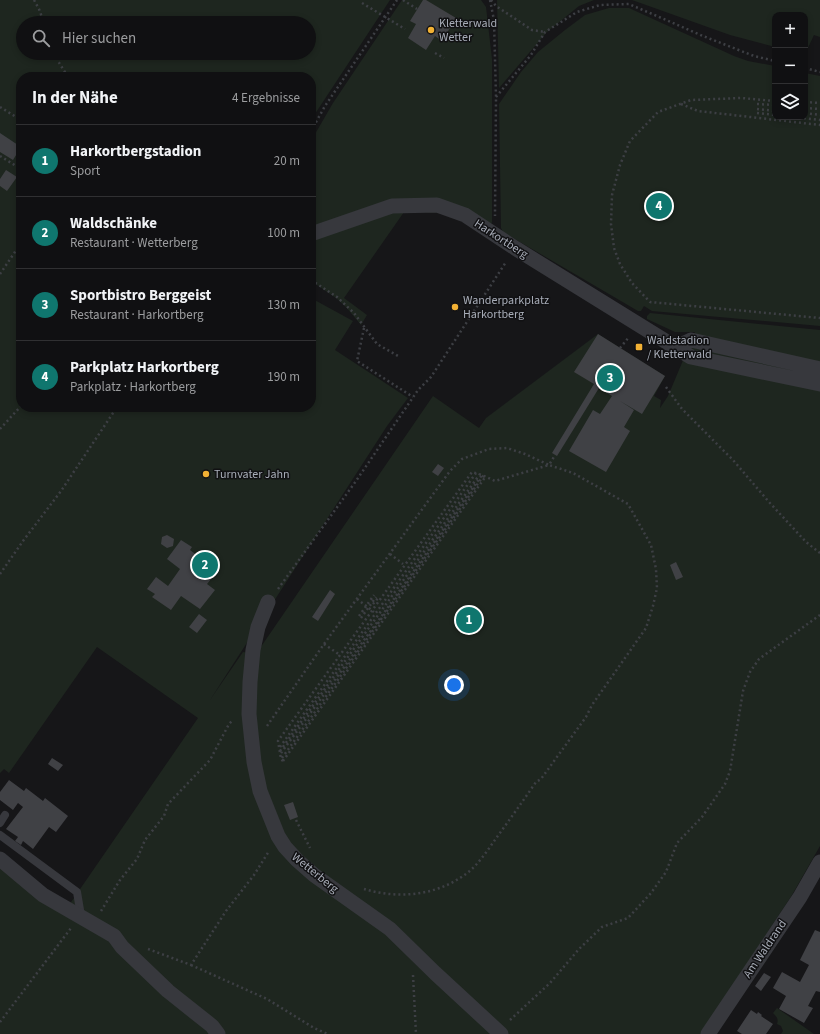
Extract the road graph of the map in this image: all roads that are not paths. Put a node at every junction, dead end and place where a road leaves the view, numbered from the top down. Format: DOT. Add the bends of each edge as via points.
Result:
graph roads {
  1 [pos="316,232"];
  2 [pos="674,348"];
  3 [pos="820,369"];
  4 [pos="820,384"];
  5 [pos="268,602"];
  6 [pos="5,815"];
  7 [pos="0,823"];
  8 [pos="0,835"];
  9 [pos="0,859"];
  10 [pos="820,862"];
  11 [pos="87,920"];
  12 [pos="499,1033"];
  13 [pos="218,1034"];
  14 [pos="708,1034"];
  1 -- 2 [label="street, Harkortberg" via="392,206 437,205 465,215"];
  2 -- 3 [label="street" via="691,340"];
  2 -- 4 [label="street, Harkortberg" via="691,358"];
  5 -- 12 [label="street, Wetterberg" via="256,635 249,714 260,791 278,836 285,847 308,870 390,929"];
  6 -- 7 [label="lane"];
  8 -- 11 [label="lane" via="77,892"];
  9 -- 11 [label="street" via="43,894"];
  10 -- 14 [label="street, Am Waldrand" via="800,897"];
  11 -- 13 [label="street" via="114,936 168,991 212,1026"];
}
